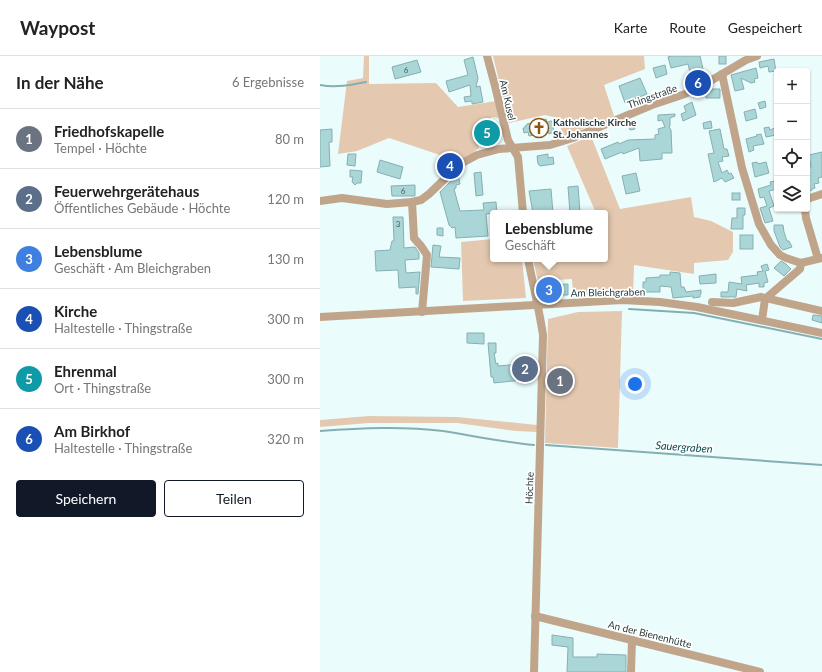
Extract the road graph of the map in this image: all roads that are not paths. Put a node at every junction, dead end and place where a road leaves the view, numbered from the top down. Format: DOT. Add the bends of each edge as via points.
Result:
graph roads {
  1 [pos="487,56"];
  2 [pos="757,56"];
  3 [pos="722,74"];
  4 [pos="513,148"];
  5 [pos="822,194"];
  6 [pos="810,198"];
  7 [pos="320,201"];
  8 [pos="412,202"];
  9 [pos="523,210"];
  10 [pos="805,212"];
  11 [pos="820,258"];
  12 [pos="529,262"];
  13 [pos="801,263"];
  14 [pos="765,299"];
  15 [pos="712,302"];
  16 [pos="538,305"];
  17 [pos="822,311"];
  18 [pos="422,312"];
  19 [pos="320,317"];
  20 [pos="762,320"];
  21 [pos="822,333"];
  22 [pos="535,616"];
  23 [pos="632,640"];
  24 [pos="534,672"];
  25 [pos="631,672"];
  26 [pos="760,672"];
  1 -- 4 [label="street, Am Kusel" via="508,140"];
  2 -- 3 [label="street, Thingstraße"];
  3 -- 4 [label="street, Thingstraße" via="700,88 573,138 550,145"];
  3 -- 13 [label="street" via="742,168 759,224 771,246 780,255"];
  4 -- 8 [label="street, Thingstraße" via="483,153 464,162 429,194"];
  4 -- 9 [label="street, Am Kusel" via="518,157"];
  5 -- 6 [label="street"];
  7 -- 8 [label="street, Thingstraße" via="342,198 387,204"];
  8 -- 18 [label="street" via="414,238 427,255"];
  10 -- 11 [label="street"];
  11 -- 13 [label="street"];
  12 -- 16 [label="street, Höchte"];
  13 -- 14 [label="street" via="800,269"];
  14 -- 15 [label="street" via="761,297 733,303"];
  14 -- 17 [label="street"];
  14 -- 20 [label="street"];
  16 -- 18 [label="street, Am Bleichgraben"];
  16 -- 20 [label="street, Am Bleichgraben" via="622,300 660,302"];
  16 -- 22 [label="street, Höchte" via="543,335"];
  18 -- 19 [label="street, Am Bleichgraben"];
  20 -- 21 [label="street, Am Bleichgraben"];
  22 -- 23 [label="street, An der Bienenhütte"];
  22 -- 24 [label="street, Höchte"];
  23 -- 25 [label="street"];
  23 -- 26 [label="street, An der Bienenhütte"];
}
